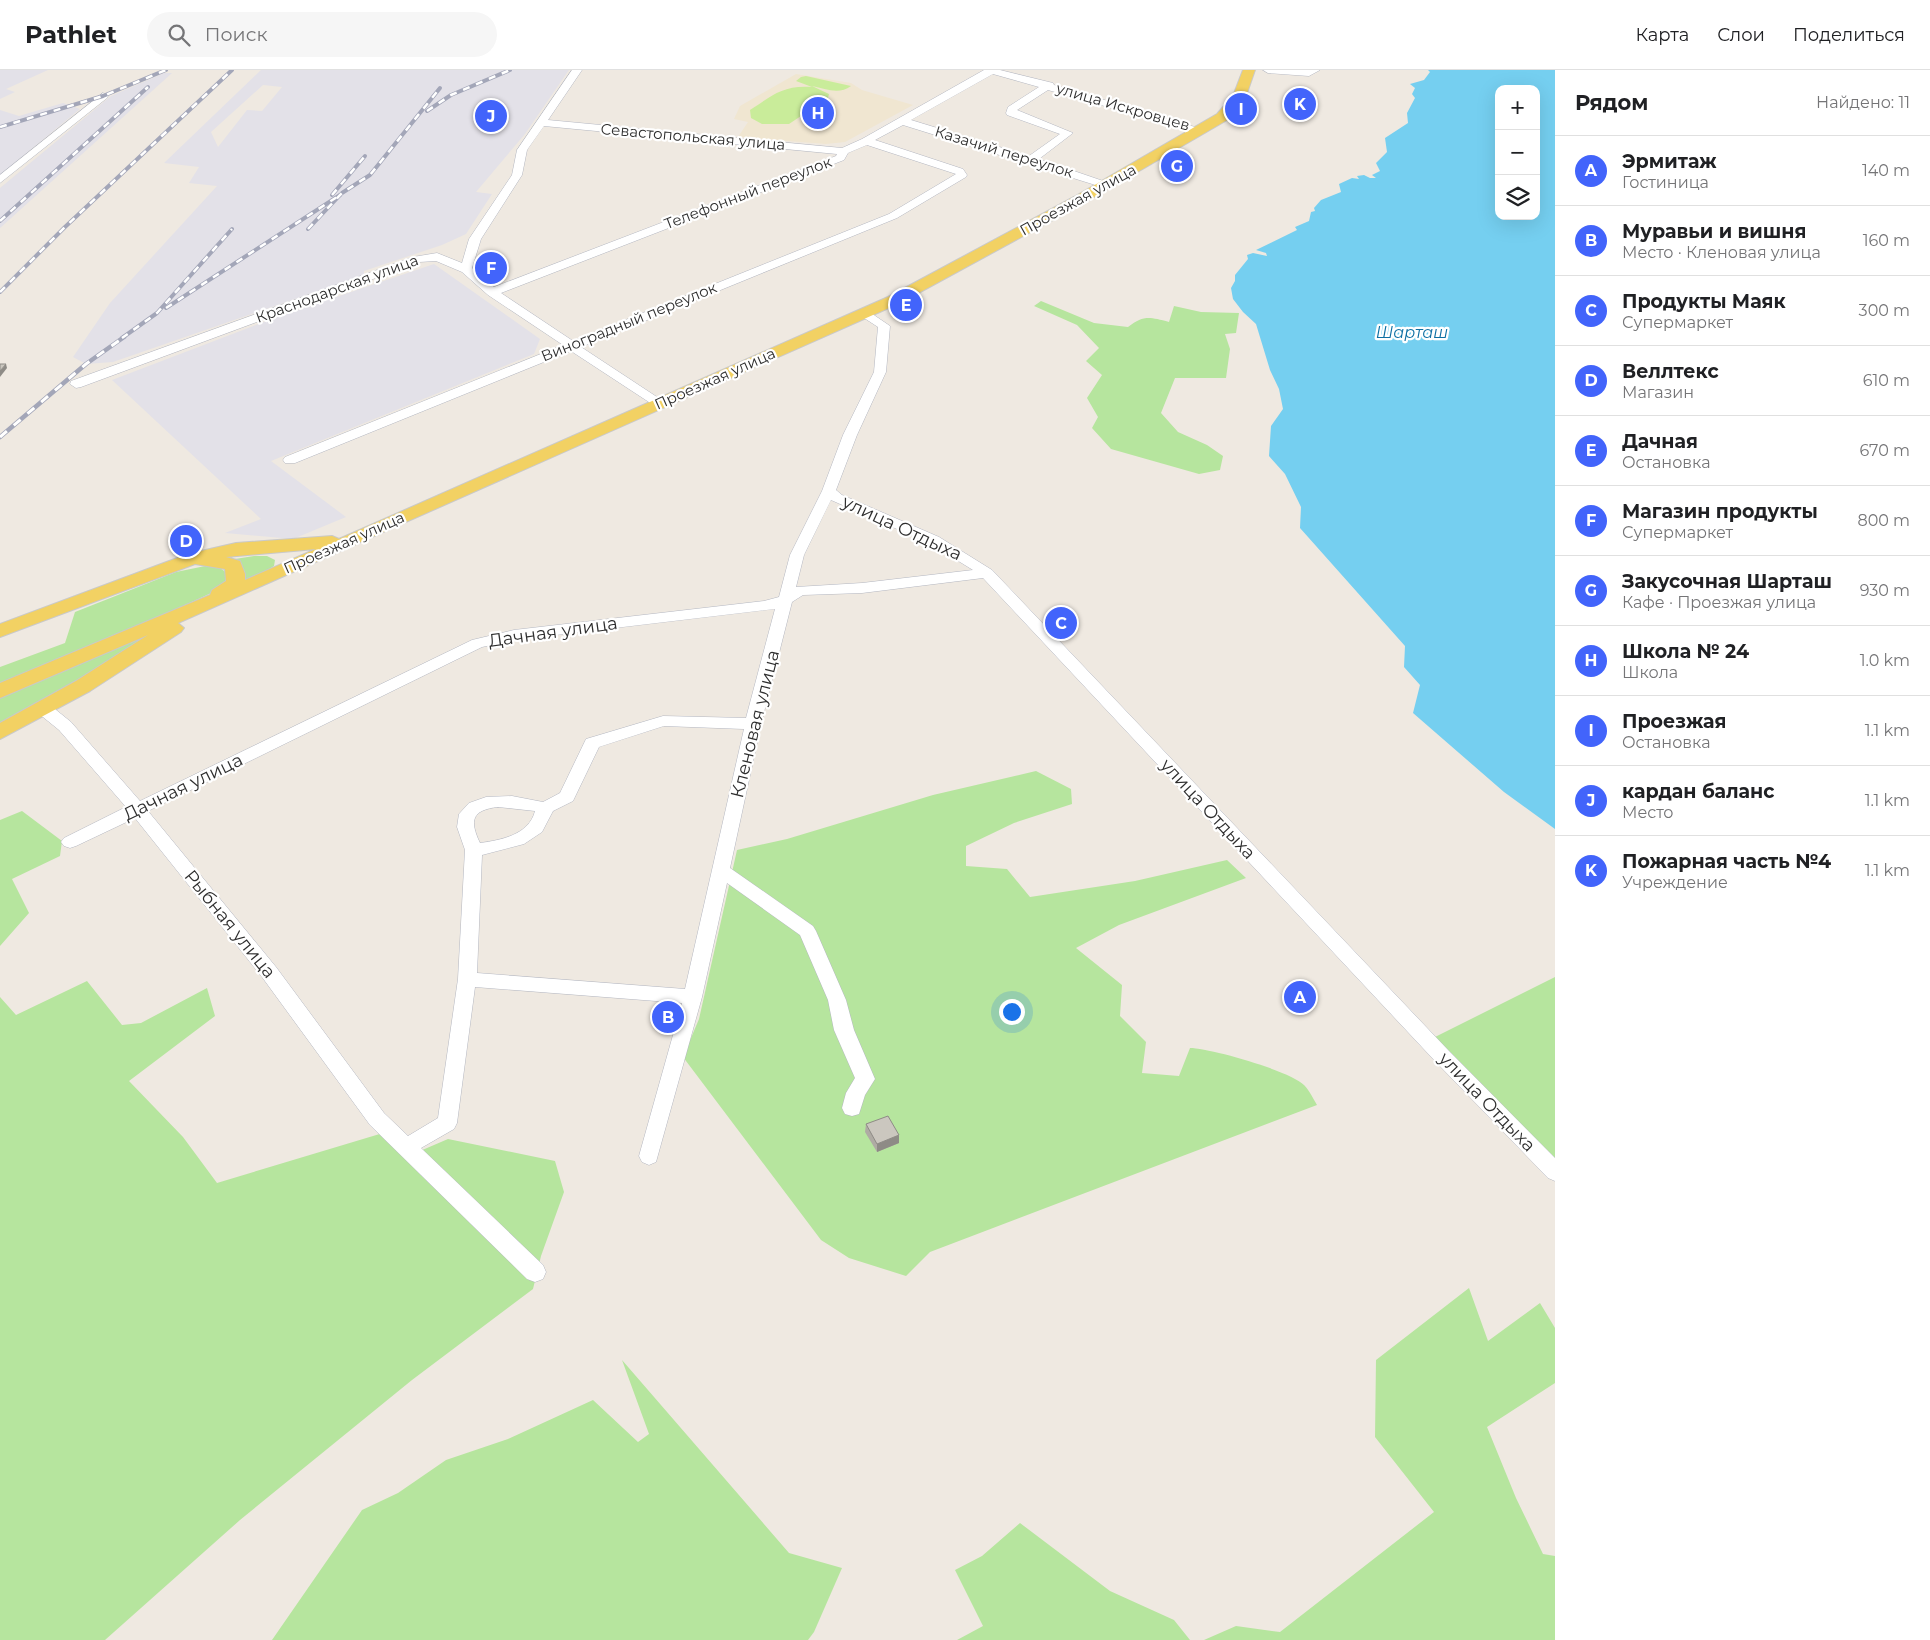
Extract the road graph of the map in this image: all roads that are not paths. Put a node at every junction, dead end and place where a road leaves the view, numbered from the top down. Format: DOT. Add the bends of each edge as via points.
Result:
graph roads {
  1 [pos="577,70"];
  2 [pos="990,70"];
  3 [pos="1248,70"];
  4 [pos="1268,70"];
  5 [pos="1315,70"];
  6 [pos="1050,86"];
  7 [pos="103,96"];
  8 [pos="902,121"];
  9 [pos="542,123"];
  10 [pos="1200,130"];
  11 [pos="866,141"];
  12 [pos="843,151"];
  13 [pos="1031,160"];
  14 [pos="0,180"];
  15 [pos="1105,185"];
  16 [pos="466,269"];
  17 [pos="492,292"];
  18 [pos="865,313"];
  19 [pos="572,345"];
  20 [pos="76,384"];
  21 [pos="658,404"];
  22 [pos="290,460"];
  23 [pos="829,491"];
  24 [pos="374,529"];
  25 [pos="255,547"];
  26 [pos="169,567"];
  27 [pos="987,573"];
  28 [pos="268,577"];
  29 [pos="788,597"];
  30 [pos="198,605"];
  31 [pos="0,631"];
  32 [pos="0,691"];
  33 [pos="44,709"];
  34 [pos="753,724"];
  35 [pos="0,732"];
  36 [pos="545,808"];
  37 [pos="138,810"];
  38 [pos="70,842"];
  39 [pos="474,850"];
  40 [pos="721,870"];
  41 [pos="467,979"];
  42 [pos="693,997"];
  43 [pos="852,1108"];
  44 [pos="406,1147"];
  45 [pos="649,1156"];
  46 [pos="1555,1172"];
  47 [pos="535,1272"];
  1 -- 9 [label="street"];
  2 -- 6 [label="street, улица Искровцев"];
  2 -- 8 [label="street, Телефонный переулок"];
  3 -- 10 [label="main road, Проезжая улица" via="1245,87 1233,108"];
  4 -- 5 [label="street" via="1309,73"];
  6 -- 10 [label="street, улица Искровцев"];
  6 -- 13 [label="street" via="1012,109 1011,113 1068,133"];
  7 -- 14 [label="street"];
  8 -- 11 [label="street, Телефонный переулок"];
  8 -- 13 [label="street, Казачий переулок"];
  9 -- 12 [label="street, Севастопольская улица"];
  9 -- 16 [label="street" via="522,150 516,175 475,239"];
  10 -- 15 [label="main road, Проезжая улица"];
  11 -- 12 [label="street, Телефонный переулок"];
  11 -- 19 [label="street, Виноградный переулок" via="959,171 962,175 893,216"];
  12 -- 17 [label="street, Телефонный переулок" via="840,158"];
  13 -- 15 [label="street, Казачий переулок"];
  15 -- 18 [label="main road, Проезжая улица" via="958,267"];
  16 -- 17 [label="street, Краснодарская улица"];
  16 -- 20 [label="street, Краснодарская улица" via="437,257 417,259"];
  17 -- 19 [label="street, Краснодарская улица"];
  18 -- 21 [label="main road, Проезжая улица"];
  18 -- 23 [label="street, Кленовая улица" via="884,326 880,372 850,435"];
  19 -- 21 [label="street, Краснодарская улица"];
  19 -- 22 [label="street, Виноградный переулок"];
  21 -- 24 [label="main road, Проезжая улица"];
  23 -- 27 [label="street, улица Отдыха" via="837,498 913,530 970,560"];
  23 -- 29 [label="street, Кленовая улица" via="797,555"];
  24 -- 25 [label="main road" via="323,544"];
  24 -- 28 [label="main road, Проезжая улица"];
  25 -- 26 [label="main road" via="225,550"];
  25 -- 28 [label="main road" via="280,555 282,566"];
  26 -- 30 [label="main road" via="216,560 233,566 235,583"];
  26 -- 31 [label="main road"];
  27 -- 29 [label="street, Дачная улица" via="862,588 800,591"];
  27 -- 46 [label="street, улица Отдыха"];
  28 -- 30 [label="main road, Проезжая улица"];
  28 -- 33 [label="main road" via="195,615"];
  29 -- 34 [label="street, Кленовая улица"];
  29 -- 37 [label="street, Дачная улица" via="777,604 764,606 514,635 477,643"];
  30 -- 32 [label="main road, Проезжая улица"];
  33 -- 35 [label="main road"];
  33 -- 37 [label="street, Рыбная улица" via="65,726"];
  34 -- 36 [label="street" via="663,721 592,743 567,797"];
  34 -- 40 [label="street, Кленовая улица"];
  36 -- 39 [label="street" via="544,819 526,836 496,848"];
  36 -- 39 [label="street" via="531,803 498,801 487,802 474,809 465,824"];
  37 -- 38 [label="street, Дачная улица"];
  37 -- 44 [label="street, Рыбная улица" via="269,972 377,1119"];
  39 -- 41 [label="street"];
  40 -- 42 [label="street, Кленовая улица"];
  40 -- 43 [label="street" via="807,931 866,1079 856,1093"];
  41 -- 42 [label="street"];
  41 -- 44 [label="street" via="447,1123"];
  42 -- 45 [label="street, Кленовая улица"];
  44 -- 47 [label="street, Рыбная улица"];
}
